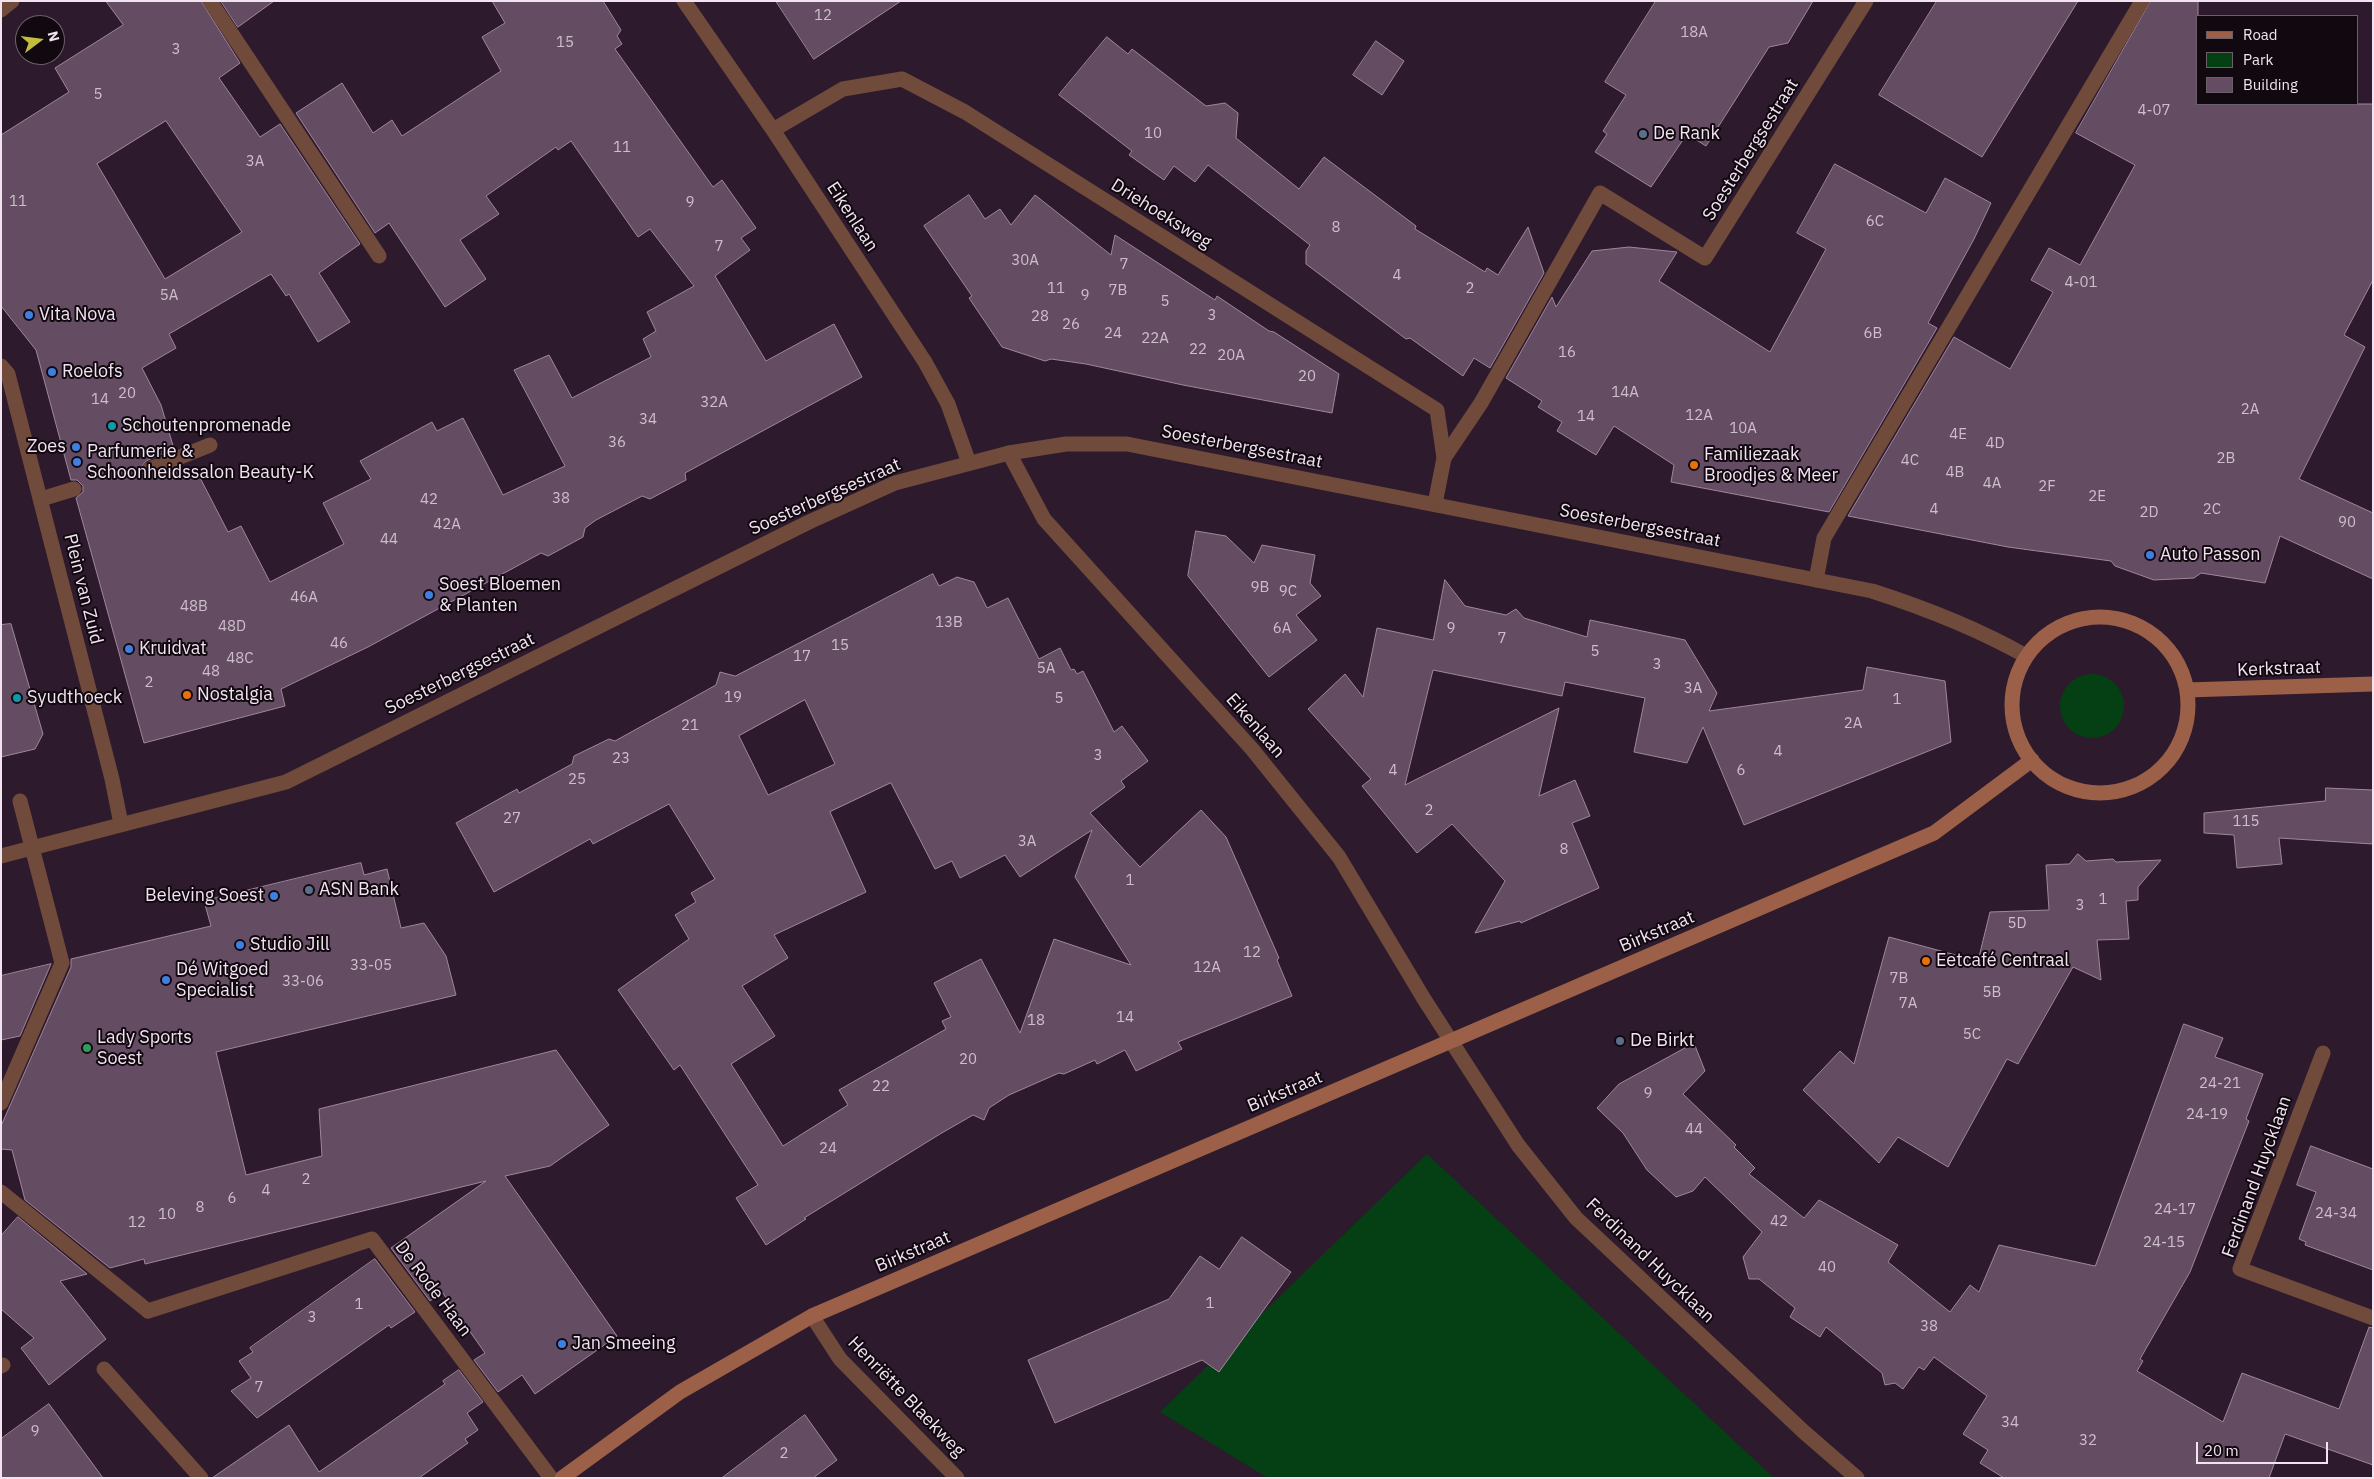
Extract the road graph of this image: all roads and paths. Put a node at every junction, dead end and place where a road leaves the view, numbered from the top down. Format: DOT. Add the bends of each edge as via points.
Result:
graph roads {
  1 [pos="12,1"];
  2 [pos="210,1"];
  3 [pos="684,1"];
  4 [pos="1866,1"];
  5 [pos="2142,1"];
  6 [pos="1,10"];
  7 [pos="773,130"];
  8 [pos="379,256"];
  9 [pos="1,366"];
  10 [pos="210,445"];
  11 [pos="1009,453"];
  12 [pos="1444,458"];
  13 [pos="969,463"];
  14 [pos="150,469"];
  15 [pos="74,489"];
  16 [pos="41,499"];
  17 [pos="1436,504"];
  18 [pos="1816,580"];
  19 [pos="2026,656"];
  20 [pos="2373,684"];
  21 [pos="2187,690"];
  22 [pos="2032,760"];
  23 [pos="20,801"];
  24 [pos="121,824"];
  25 [pos="33,849"];
  26 [pos="1,856"];
  27 [pos="1451,1041"];
  28 [pos="2323,1053"];
  29 [pos="1,1103"];
  30 [pos="1,1192"];
  31 [pos="812,1316"];
  32 [pos="2373,1318"];
  33 [pos="104,1369"];
  34 [pos="200,1478"];
  35 [pos="551,1478"];
  36 [pos="562,1478"];
  37 [pos="957,1478"];
  38 [pos="1857,1478"];
  1 -- 6 [label="street"];
  2 -- 8 [label="street"];
  3 -- 7 [label="street, Eikenlaan"];
  4 -- 12 [label="street, Soesterbergsestraat" via="1705,258 1600,193 1481,403"];
  5 -- 18 [label="street" via="1824,538"];
  7 -- 12 [label="street, Driehoeksweg" via="843,89 902,79 965,112 1436,410"];
  7 -- 13 [label="street, Eikenlaan" via="925,362 948,404"];
  9 -- 16 [label="street, Plein van Zuid" via="8,374"];
  10 -- 14 [label="street"];
  11 -- 13 [label="street, Soesterbergsestraat"];
  11 -- 17 [label="street, Soesterbergsestraat" via="1066,444 1127,444"];
  11 -- 27 [label="street, Eikenlaan" via="1044,519 1252,748 1339,857"];
  12 -- 17 [label="street, Driehoeksweg"];
  13 -- 24 [label="street, Soesterbergsestraat" via="895,483 809,522 286,782"];
  15 -- 16 [label="street"];
  16 -- 24 [label="street, Plein van Zuid"];
  17 -- 18 [label="street, Soesterbergsestraat"];
  18 -- 19 [label="street, Soesterbergsestraat" via="1872,591 1919,606"];
  19 -- 21 [label="main road" via="2051,631 2078,619 2107,617 2135,624 2160,640 2177,663"];
  19 -- 22 [label="main road" via="2016,674 2011,700 2014,728 2024,753"];
  20 -- 21 [label="main road, Kerkstraat"];
  21 -- 22 [label="main road" via="2187,717 2180,744 2164,766 2144,782 2118,792 2091,794 2065,787 2042,773"];
  22 -- 27 [label="main road, Birkstraat" via="1934,833"];
  23 -- 25 [label="street"];
  24 -- 25 [label="street, Soesterbergsestraat"];
  25 -- 26 [label="street, Soesterbergsestraat"];
  25 -- 29 [label="street" via="62,964"];
  27 -- 31 [label="main road, Birkstraat"];
  27 -- 38 [label="street, Ferdinand Huycklaan" via="1518,1145 1576,1218"];
  28 -- 32 [label="street, Ferdinand Huycklaan" via="2240,1269"];
  30 -- 35 [label="street, De Rode Haan" via="148,1311 372,1239"];
  31 -- 36 [label="main road, Birkstraat" via="680,1392"];
  31 -- 37 [label="street, Henriëtte Blaekweg" via="840,1359"];
  33 -- 34 [label="street"];
}
